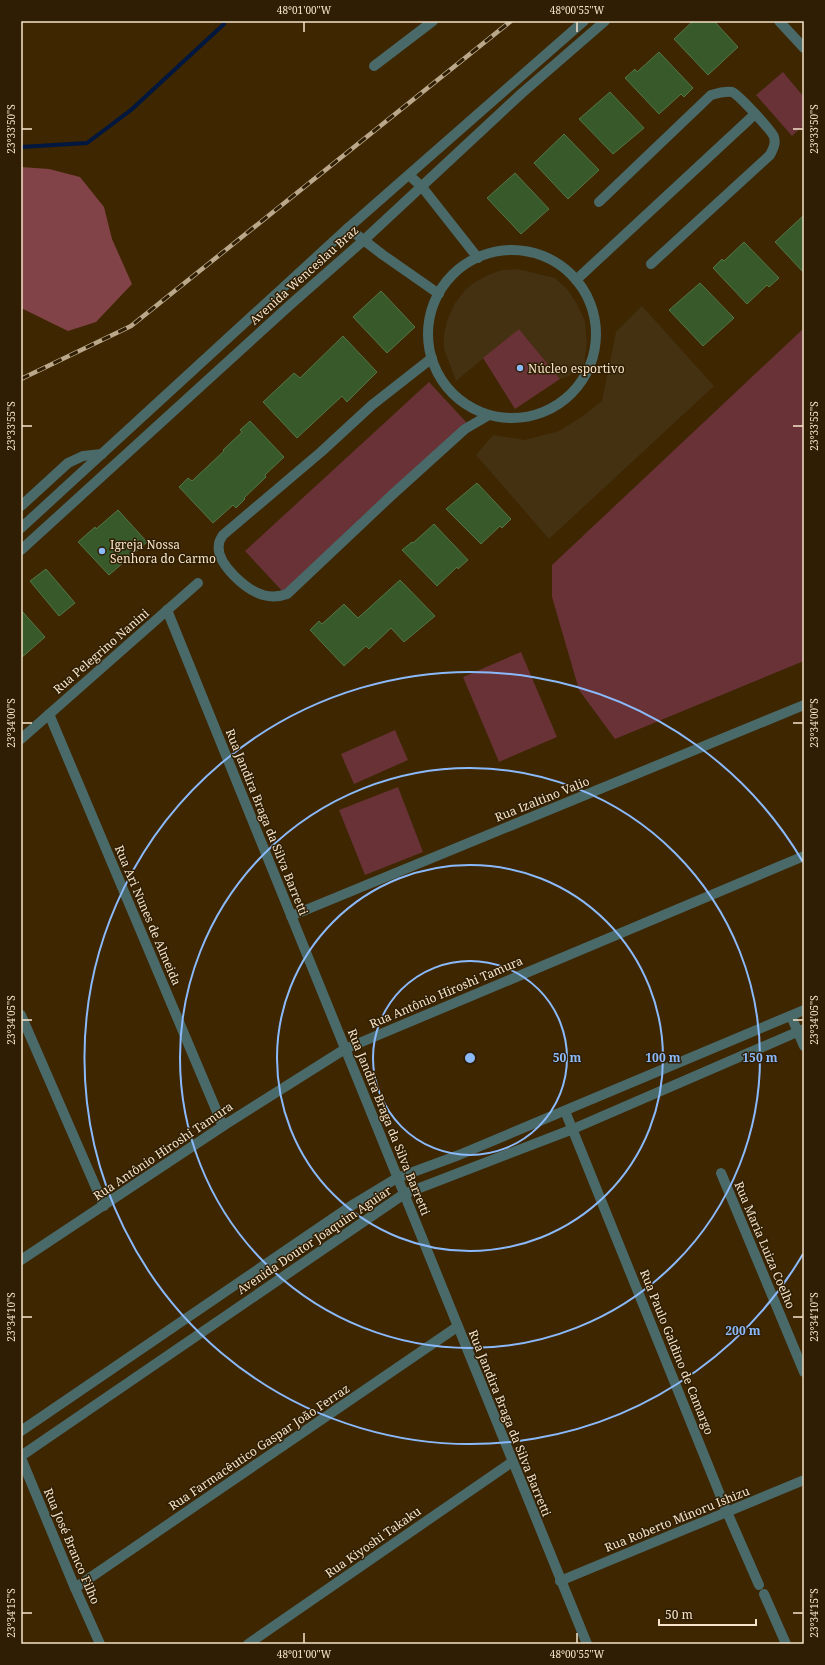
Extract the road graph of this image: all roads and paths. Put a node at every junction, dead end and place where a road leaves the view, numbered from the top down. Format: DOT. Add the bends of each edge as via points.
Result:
graph roads {
  1 [pos="434,21"];
  2 [pos="584,21"];
  3 [pos="605,21"];
  4 [pos="779,21"];
  5 [pos="804,48"];
  6 [pos="374,66"];
  7 [pos="513,82"];
  8 [pos="522,93"];
  9 [pos="755,114"];
  10 [pos="409,175"];
  11 [pos="422,186"];
  12 [pos="598,202"];
  13 [pos="348,228"];
  14 [pos="364,240"];
  15 [pos="478,258"];
  16 [pos="651,264"];
  17 [pos="576,280"];
  18 [pos="439,294"];
  19 [pos="432,358"];
  20 [pos="165,396"];
  21 [pos="177,408"];
  22 [pos="489,415"];
  23 [pos="102,454"];
  24 [pos="21,506"];
  25 [pos="21,528"];
  26 [pos="21,550"];
  27 [pos="198,583"];
  28 [pos="167,610"];
  29 [pos="804,706"];
  30 [pos="49,714"];
  31 [pos="21,739"];
  32 [pos="804,856"];
  33 [pos="291,916"];
  34 [pos="804,1010"];
  35 [pos="21,1016"];
  36 [pos="791,1016"];
  37 [pos="801,1030"];
  38 [pos="804,1046"];
  39 [pos="344,1048"];
  40 [pos="565,1110"];
  41 [pos="223,1126"];
  42 [pos="573,1129"];
  43 [pos="720,1173"];
  44 [pos="397,1178"];
  45 [pos="404,1194"];
  46 [pos="104,1206"];
  47 [pos="21,1260"];
  48 [pos="457,1327"];
  49 [pos="804,1372"];
  50 [pos="21,1431"];
  51 [pos="21,1457"];
  52 [pos="512,1462"];
  53 [pos="804,1480"];
  54 [pos="727,1512"];
  55 [pos="560,1581"];
  56 [pos="759,1585"];
  57 [pos="75,1588"];
  58 [pos="764,1594"];
  59 [pos="100,1644"];
  60 [pos="248,1644"];
  61 [pos="587,1644"];
  62 [pos="786,1644"];
  1 -- 6 [label="street"];
  2 -- 7 [label="street, Avenida Wenceslau Braz"];
  3 -- 8 [label="street, Avenida Wenceslau Braz"];
  4 -- 5 [label="street"];
  7 -- 8 [label="street"];
  7 -- 10 [label="street, Avenida Wenceslau Braz"];
  8 -- 11 [label="street, Avenida Wenceslau Braz"];
  9 -- 12 [label="street" via="733,92 711,96"];
  9 -- 16 [label="street" via="774,136 774,149 770,155"];
  9 -- 17 [label="street"];
  10 -- 11 [label="street"];
  10 -- 13 [label="street, Avenida Wenceslau Braz"];
  11 -- 14 [label="street, Avenida Wenceslau Braz"];
  11 -- 15 [label="street"];
  13 -- 14 [label="street"];
  13 -- 20 [label="street, Avenida Wenceslau Braz"];
  14 -- 18 [label="street"];
  14 -- 21 [label="street, Avenida Wenceslau Braz"];
  15 -- 17 [label="street" via="506,250 532,252 557,263"];
  15 -- 18 [label="street" via="463,266 446,282"];
  17 -- 22 [label="street" via="590,303 596,328 594,355 583,379 565,399 542,412 516,418"];
  18 -- 19 [label="street" via="428,324"];
  19 -- 22 [label="street" via="436,371 449,390 467,406"];
  19 -- 22 [label="street" via="372,405 321,452 222,535 219,554 234,577 261,594 287,594 465,429"];
  20 -- 21 [label="street"];
  20 -- 23 [label="street, Avenida Wenceslau Braz"];
  21 -- 26 [label="street, Avenida Wenceslau Braz"];
  23 -- 24 [label="street" via="83,456 68,462"];
  23 -- 25 [label="street, Avenida Wenceslau Braz"];
  27 -- 28 [label="street, Rua Pelegrino Nanini"];
  28 -- 30 [label="street, Rua Pelegrino Nanini"];
  28 -- 33 [label="street, Rua Jandira Braga da Silva Barretti"];
  29 -- 33 [label="street, Rua Izaltino Valio"];
  30 -- 31 [label="street, Rua Pelegrino Nanini"];
  30 -- 41 [label="street, Rua Ari Nunes de Almeida"];
  32 -- 39 [label="street, Rua Antônio Hiroshi Tamura"];
  33 -- 39 [label="street, Rua Jandira Braga da Silva Barretti"];
  34 -- 36 [label="street, Avenida Doutor Joaquim Aguiar"];
  35 -- 46 [label="street"];
  36 -- 37 [label="street"];
  36 -- 40 [label="street, Avenida Doutor Joaquim Aguiar"];
  37 -- 38 [label="street"];
  37 -- 42 [label="street, Avenida Doutor Joaquim Aguiar"];
  39 -- 41 [label="street, Rua Antônio Hiroshi Tamura"];
  39 -- 44 [label="street, Rua Jandira Braga da Silva Barretti"];
  40 -- 42 [label="street, Rua Paulo Galdino de Camargo"];
  40 -- 44 [label="street, Avenida Doutor Joaquim Aguiar"];
  41 -- 46 [label="street, Rua Antônio Hiroshi Tamura"];
  42 -- 45 [label="street, Avenida Doutor Joaquim Aguiar"];
  42 -- 54 [label="street, Rua Paulo Galdino de Camargo"];
  43 -- 49 [label="street, Rua Maria Luiza Coelho"];
  44 -- 45 [label="street, Rua Jandira Braga da Silva Barretti"];
  44 -- 50 [label="street, Avenida Doutor Joaquim Aguiar" via="354,1204"];
  45 -- 48 [label="street, Rua Jandira Braga da Silva Barretti"];
  45 -- 51 [label="street, Avenida Doutor Joaquim Aguiar"];
  46 -- 47 [label="street, Rua Antônio Hiroshi Tamura"];
  48 -- 52 [label="street, Rua Jandira Braga da Silva Barretti"];
  48 -- 57 [label="street, Rua Farmacêutico Gaspar João Ferraz"];
  51 -- 57 [label="street, Rua José Branco Filho"];
  52 -- 55 [label="street, Rua Jandira Braga da Silva Barretti"];
  52 -- 60 [label="street, Rua Kiyoshi Takaku"];
  53 -- 54 [label="street, Rua Roberto Minoru Ishizu"];
  54 -- 55 [label="street, Rua Roberto Minoru Ishizu"];
  54 -- 56 [label="street, Rua Paulo Galdino de Camargo"];
  55 -- 61 [label="street, Rua Jandira Braga da Silva Barretti"];
  57 -- 59 [label="street, Rua José Branco Filho"];
  58 -- 62 [label="street"];
}
